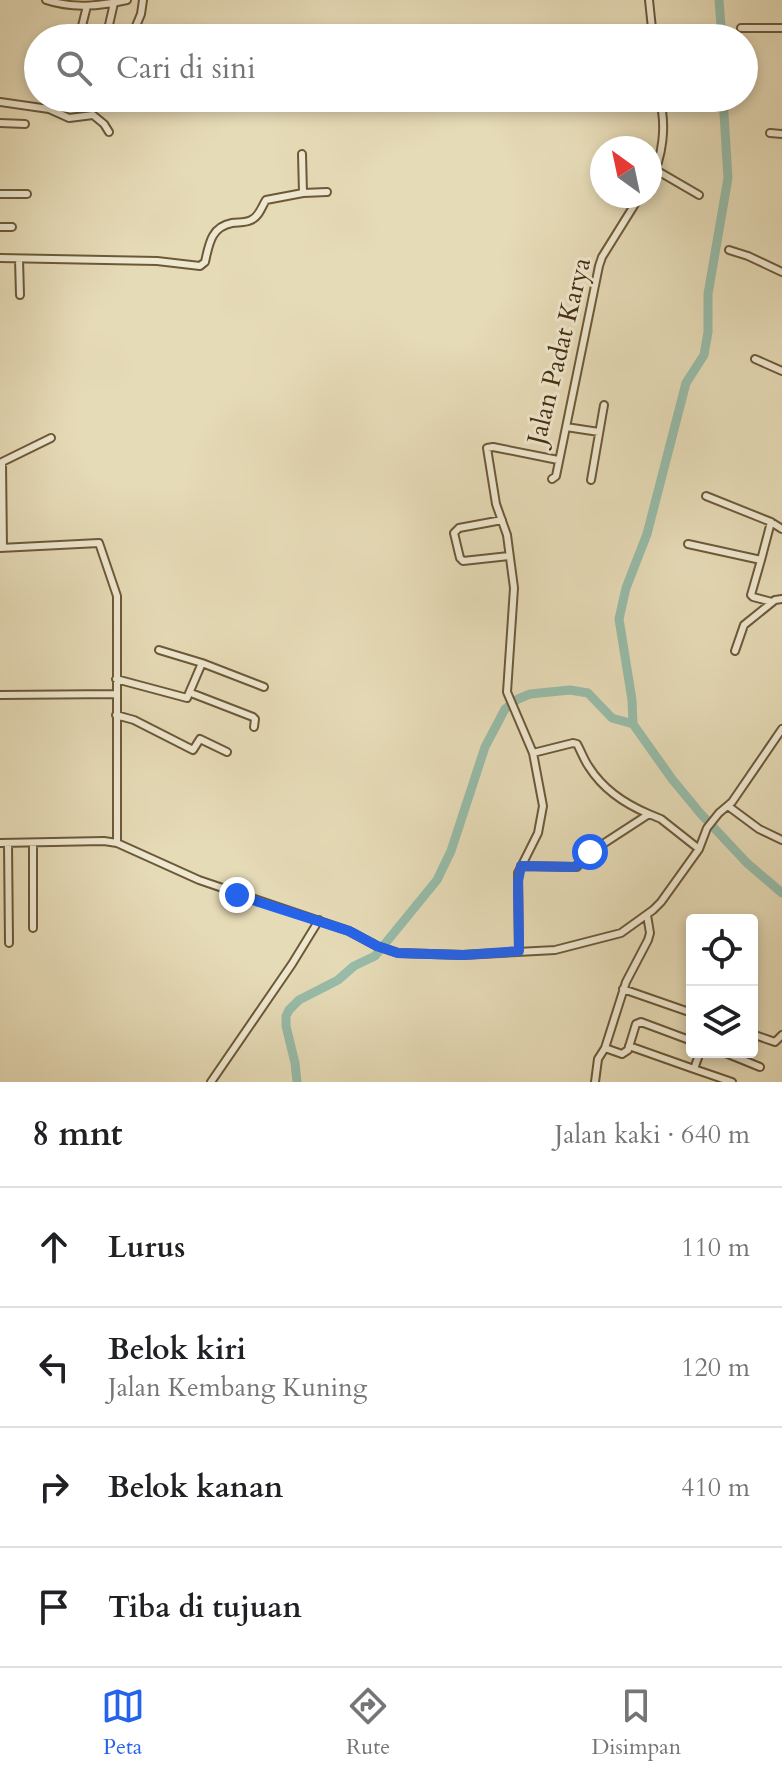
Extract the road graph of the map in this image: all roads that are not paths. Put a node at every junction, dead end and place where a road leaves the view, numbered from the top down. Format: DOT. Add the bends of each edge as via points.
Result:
graph roads {
  1 [pos="46,0"];
  2 [pos="127,0"];
  3 [pos="143,0"];
  4 [pos="649,0"];
  5 [pos="114,3"];
  6 [pos="87,6"];
  7 [pos="82,24"];
  8 [pos="109,24"];
  9 [pos="137,24"];
  10 [pos="652,24"];
  11 [pos="758,28"];
  12 [pos="782,28"];
  13 [pos="0,102"];
  14 [pos="24,105"];
  15 [pos="56,112"];
  16 [pos="662,112"];
  17 [pos="0,123"];
  18 [pos="25,124"];
  19 [pos="109,132"];
  20 [pos="770,133"];
  21 [pos="782,134"];
  22 [pos="662,136"];
  23 [pos="302,154"];
  24 [pos="662,173"];
  25 [pos="327,192"];
  26 [pos="303,193"];
  27 [pos="0,194"];
  28 [pos="27,194"];
  29 [pos="699,195"];
  30 [pos="633,208"];
  31 [pos="0,227"];
  32 [pos="12,227"];
  33 [pos="729,250"];
  34 [pos="0,258"];
  35 [pos="19,259"];
  36 [pos="782,272"];
  37 [pos="20,295"];
  38 [pos="755,359"];
  39 [pos="782,371"];
  40 [pos="604,405"];
  41 [pos="566,427"];
  42 [pos="599,432"];
  43 [pos="51,438"];
  44 [pos="558,460"];
  45 [pos="552,479"];
  46 [pos="591,480"];
  47 [pos="706,496"];
  48 [pos="502,520"];
  49 [pos="771,522"];
  50 [pos="782,529"];
  51 [pos="688,544"];
  52 [pos="1,548"];
  53 [pos="509,556"];
  54 [pos="761,560"];
  55 [pos="782,599"];
  56 [pos="772,602"];
  57 [pos="159,650"];
  58 [pos="735,651"];
  59 [pos="202,663"];
  60 [pos="116,679"];
  61 [pos="264,687"];
  62 [pos="191,693"];
  63 [pos="116,694"];
  64 [pos="0,695"];
  65 [pos="116,715"];
  66 [pos="254,727"];
  67 [pos="782,729"];
  68 [pos="227,752"];
  69 [pos="533,753"];
  70 [pos="728,806"];
  71 [pos="649,814"];
  72 [pos="782,840"];
  73 [pos="4,843"];
  74 [pos="33,843"];
  75 [pos="117,843"];
  76 [pos="699,849"];
  77 [pos="521,866"];
  78 [pos="647,915"];
  79 [pos="319,920"];
  80 [pos="33,928"];
  81 [pos="9,943"];
  82 [pos="519,951"];
  83 [pos="623,989"];
  84 [pos="686,1011"];
  85 [pos="782,1035"];
  86 [pos="758,1036"];
  87 [pos="686,1039"];
  88 [pos="629,1046"];
  89 [pos="605,1048"];
  90 [pos="698,1058"];
  91 [pos="738,1058"];
  92 [pos="760,1067"];
  93 [pos="694,1069"];
  94 [pos="211,1082"];
  95 [pos="595,1082"];
  96 [pos="732,1082"];
  1 -- 6 [label="street"];
  2 -- 5 [label="street"];
  3 -- 9 [label="street"];
  4 -- 10 [label="street"];
  5 -- 6 [label="street"];
  5 -- 8 [label="street"];
  6 -- 7 [label="street"];
  11 -- 12 [label="street"];
  13 -- 14 [label="street"];
  15 -- 19 [label="street" via="69,118 93,115"];
  16 -- 22 [label="street"];
  17 -- 18 [label="street"];
  20 -- 21 [label="street"];
  23 -- 26 [label="street"];
  24 -- 29 [label="street"];
  25 -- 26 [label="street"];
  26 -- 35 [label="street" via="270,198 252,220 221,227 211,237 200,266"];
  27 -- 28 [label="street"];
  30 -- 41 [label="street, Jalan Padat Karya" via="599,266"];
  31 -- 32 [label="street"];
  33 -- 36 [label="street"];
  34 -- 35 [label="street"];
  35 -- 37 [label="street"];
  38 -- 39 [label="street"];
  40 -- 42 [label="street"];
  41 -- 42 [label="street"];
  41 -- 44 [label="street, Jalan Padat Karya"];
  42 -- 46 [label="street"];
  43 -- 52 [label="street" via="2,462"];
  44 -- 45 [label="street"];
  44 -- 48 [label="street, Jalan Padat Karya" via="487,448"];
  47 -- 49 [label="street"];
  48 -- 53 [label="street"];
  48 -- 53 [label="street" via="454,533 463,561"];
  49 -- 50 [label="street"];
  49 -- 54 [label="street"];
  51 -- 54 [label="street"];
  52 -- 60 [label="street" via="99,543 117,596"];
  53 -- 69 [label="street" via="514,588 506,686"];
  54 -- 56 [label="street" via="751,595"];
  55 -- 56 [label="street"];
  56 -- 58 [label="street" via="744,625"];
  57 -- 59 [label="street"];
  59 -- 61 [label="street"];
  59 -- 62 [label="street"];
  60 -- 62 [label="street" via="186,698"];
  60 -- 63 [label="street"];
  62 -- 66 [label="street" via="254,718"];
  63 -- 64 [label="street"];
  63 -- 65 [label="street"];
  65 -- 68 [label="street" via="193,750 200,739"];
  65 -- 75 [label="street"];
  67 -- 70 [label="street"];
  69 -- 71 [label="street" via="577,744 611,792"];
  69 -- 77 [label="street" via="542,818"];
  70 -- 72 [label="street"];
  70 -- 76 [label="street" via="707,828"];
  71 -- 76 [label="street"];
  71 -- 77 [label="street" via="586,855 577,867"];
  73 -- 74 [label="street"];
  73 -- 81 [label="street"];
  74 -- 75 [label="street"];
  74 -- 80 [label="street"];
  75 -- 79 [label="street" via="237,895"];
  76 -- 78 [label="street"];
  77 -- 82 [label="street"];
  78 -- 82 [label="street" via="614,936 555,950"];
  78 -- 83 [label="street" via="648,940"];
  79 -- 82 [label="street" via="402,953"];
  79 -- 94 [label="street"];
  83 -- 84 [label="street"];
  83 -- 89 [label="street"];
  85 -- 86 [label="street" via="775,1042"];
  87 -- 88 [label="street" via="641,1022"];
  88 -- 89 [label="street" via="622,1054"];
  88 -- 93 [label="street"];
  89 -- 95 [label="street"];
  90 -- 93 [label="street"];
  91 -- 92 [label="street"];
  93 -- 96 [label="street"];
}
